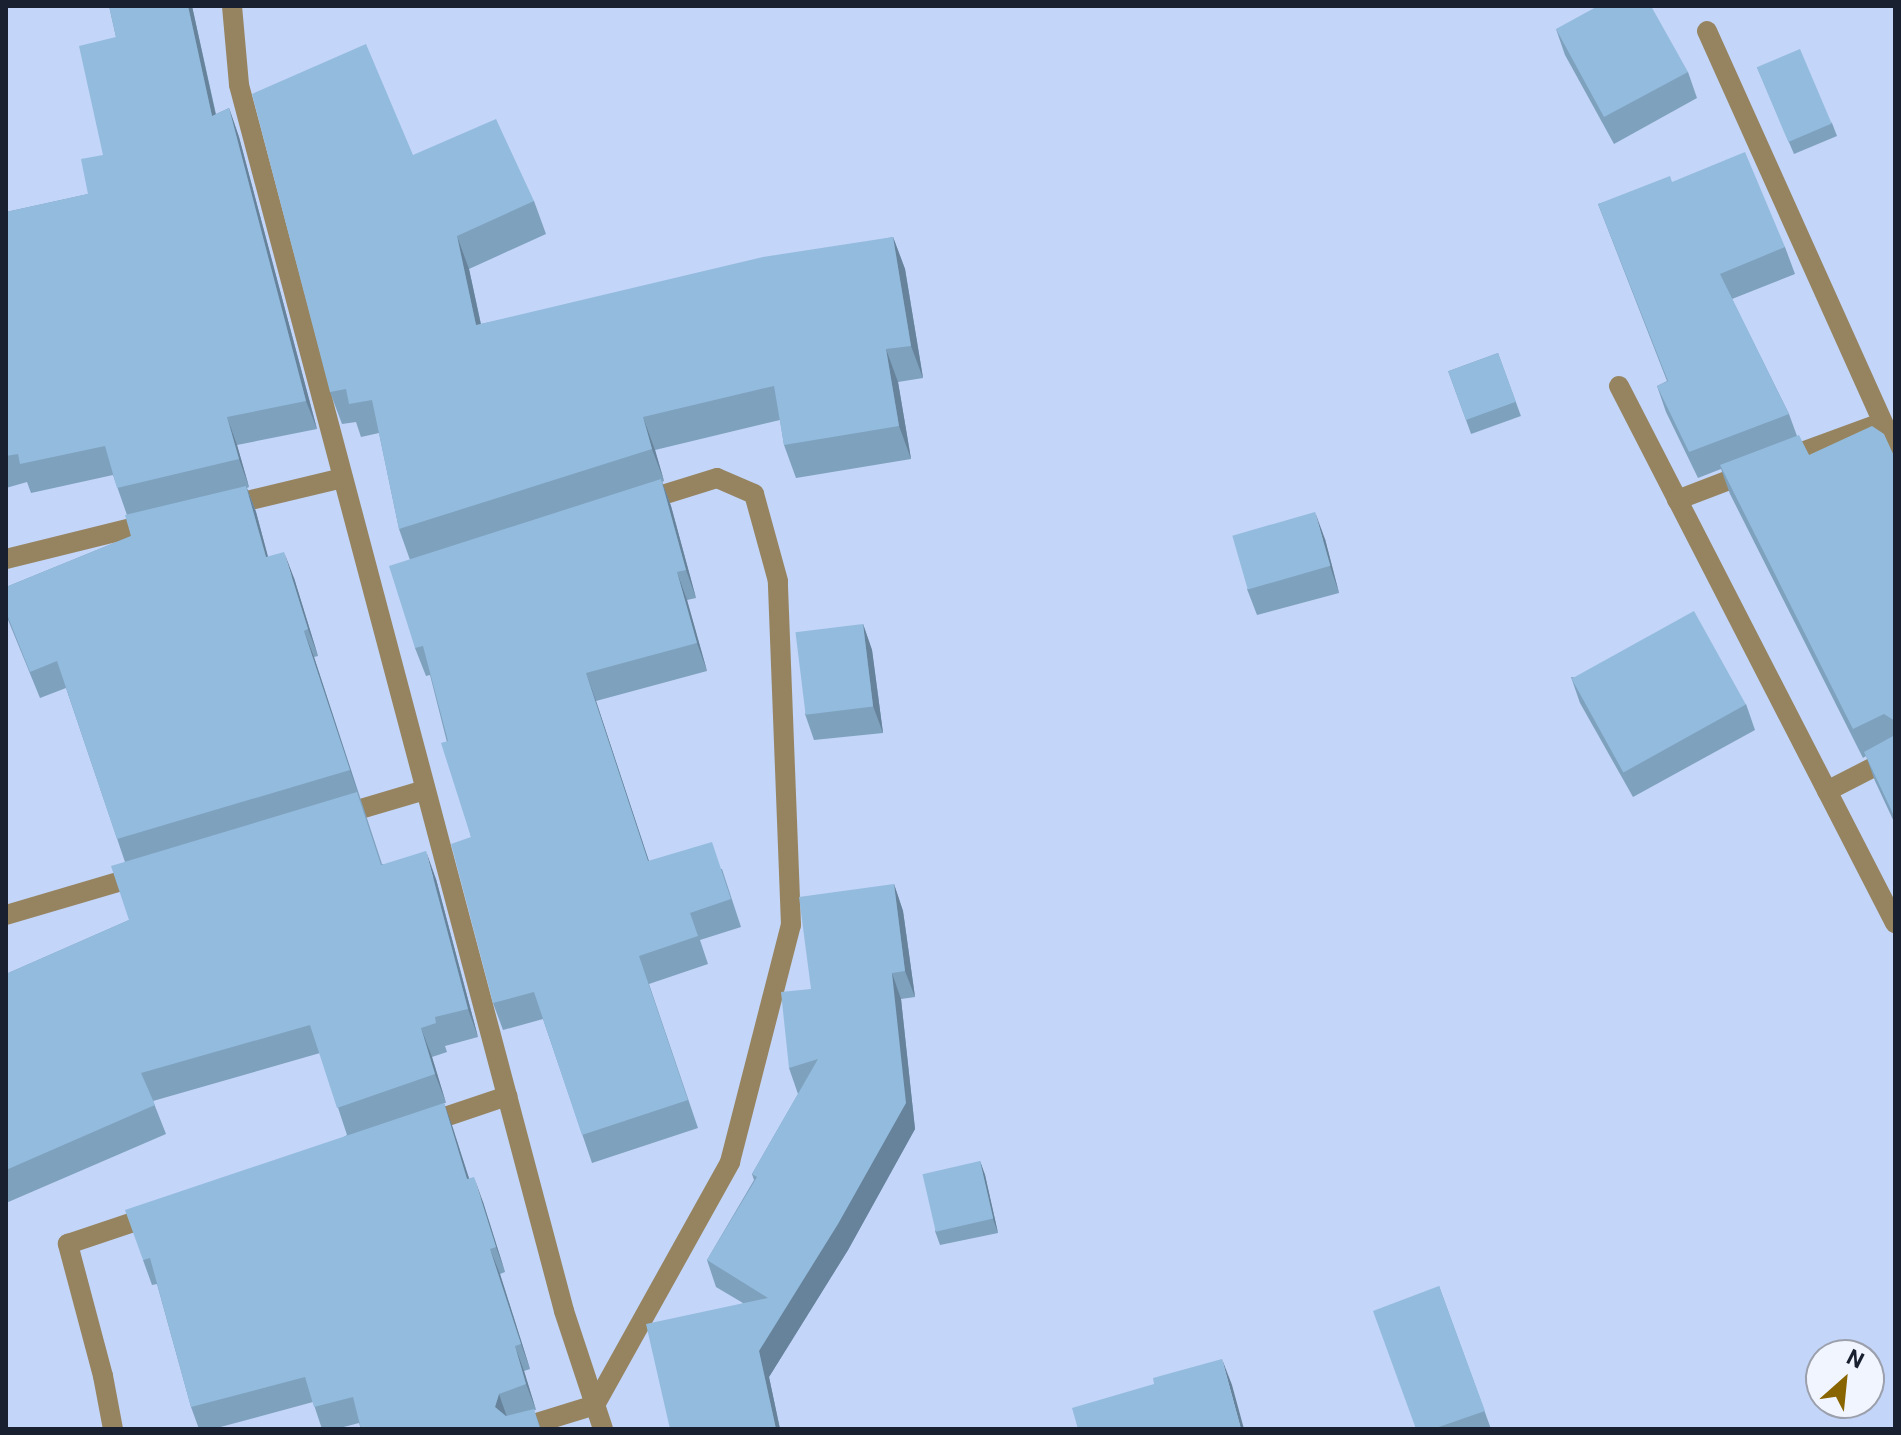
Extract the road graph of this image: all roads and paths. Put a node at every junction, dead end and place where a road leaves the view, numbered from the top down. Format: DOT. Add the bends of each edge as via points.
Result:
graph roads {
  1 [pos="232,6"];
  2 [pos="1707,31"];
  3 [pos="1619,386"];
  4 [pos="1881,423"];
  5 [pos="1895,450"];
  6 [pos="343,478"];
  7 [pos="1677,500"];
  8 [pos="627,506"];
  9 [pos="205,511"];
  10 [pos="174,518"];
  11 [pos="6,559"];
  12 [pos="1895,756"];
  13 [pos="425,790"];
  14 [pos="1827,791"];
  15 [pos="320,821"];
  16 [pos="156,870"];
  17 [pos="6,915"];
  18 [pos="1895,923"];
  19 [pos="507,1096"];
  20 [pos="401,1132"];
  21 [pos="174,1208"];
  22 [pos="595,1405"];
  23 [pos="113,1429"];
  24 [pos="517,1429"];
  25 [pos="603,1429"];
  1 -- 6 [label="street" via="239,85"];
  2 -- 4 [label="street"];
  3 -- 7 [label="street"];
  4 -- 5 [label="street"];
  4 -- 7 [label="street"];
  6 -- 9 [label="street"];
  6 -- 13 [label="street" via="380,584"];
  7 -- 14 [label="street"];
  8 -- 22 [label="street" via="717,478 754,494 778,581 791,925 730,1162"];
  10 -- 11 [label="street"];
  12 -- 14 [label="street"];
  13 -- 15 [label="street"];
  13 -- 19 [label="street"];
  14 -- 18 [label="street"];
  16 -- 17 [label="street"];
  19 -- 20 [label="street"];
  19 -- 22 [label="street" via="564,1311"];
  21 -- 23 [label="street" via="68,1244"];
  22 -- 24 [label="street"];
  22 -- 25 [label="street"];
}
